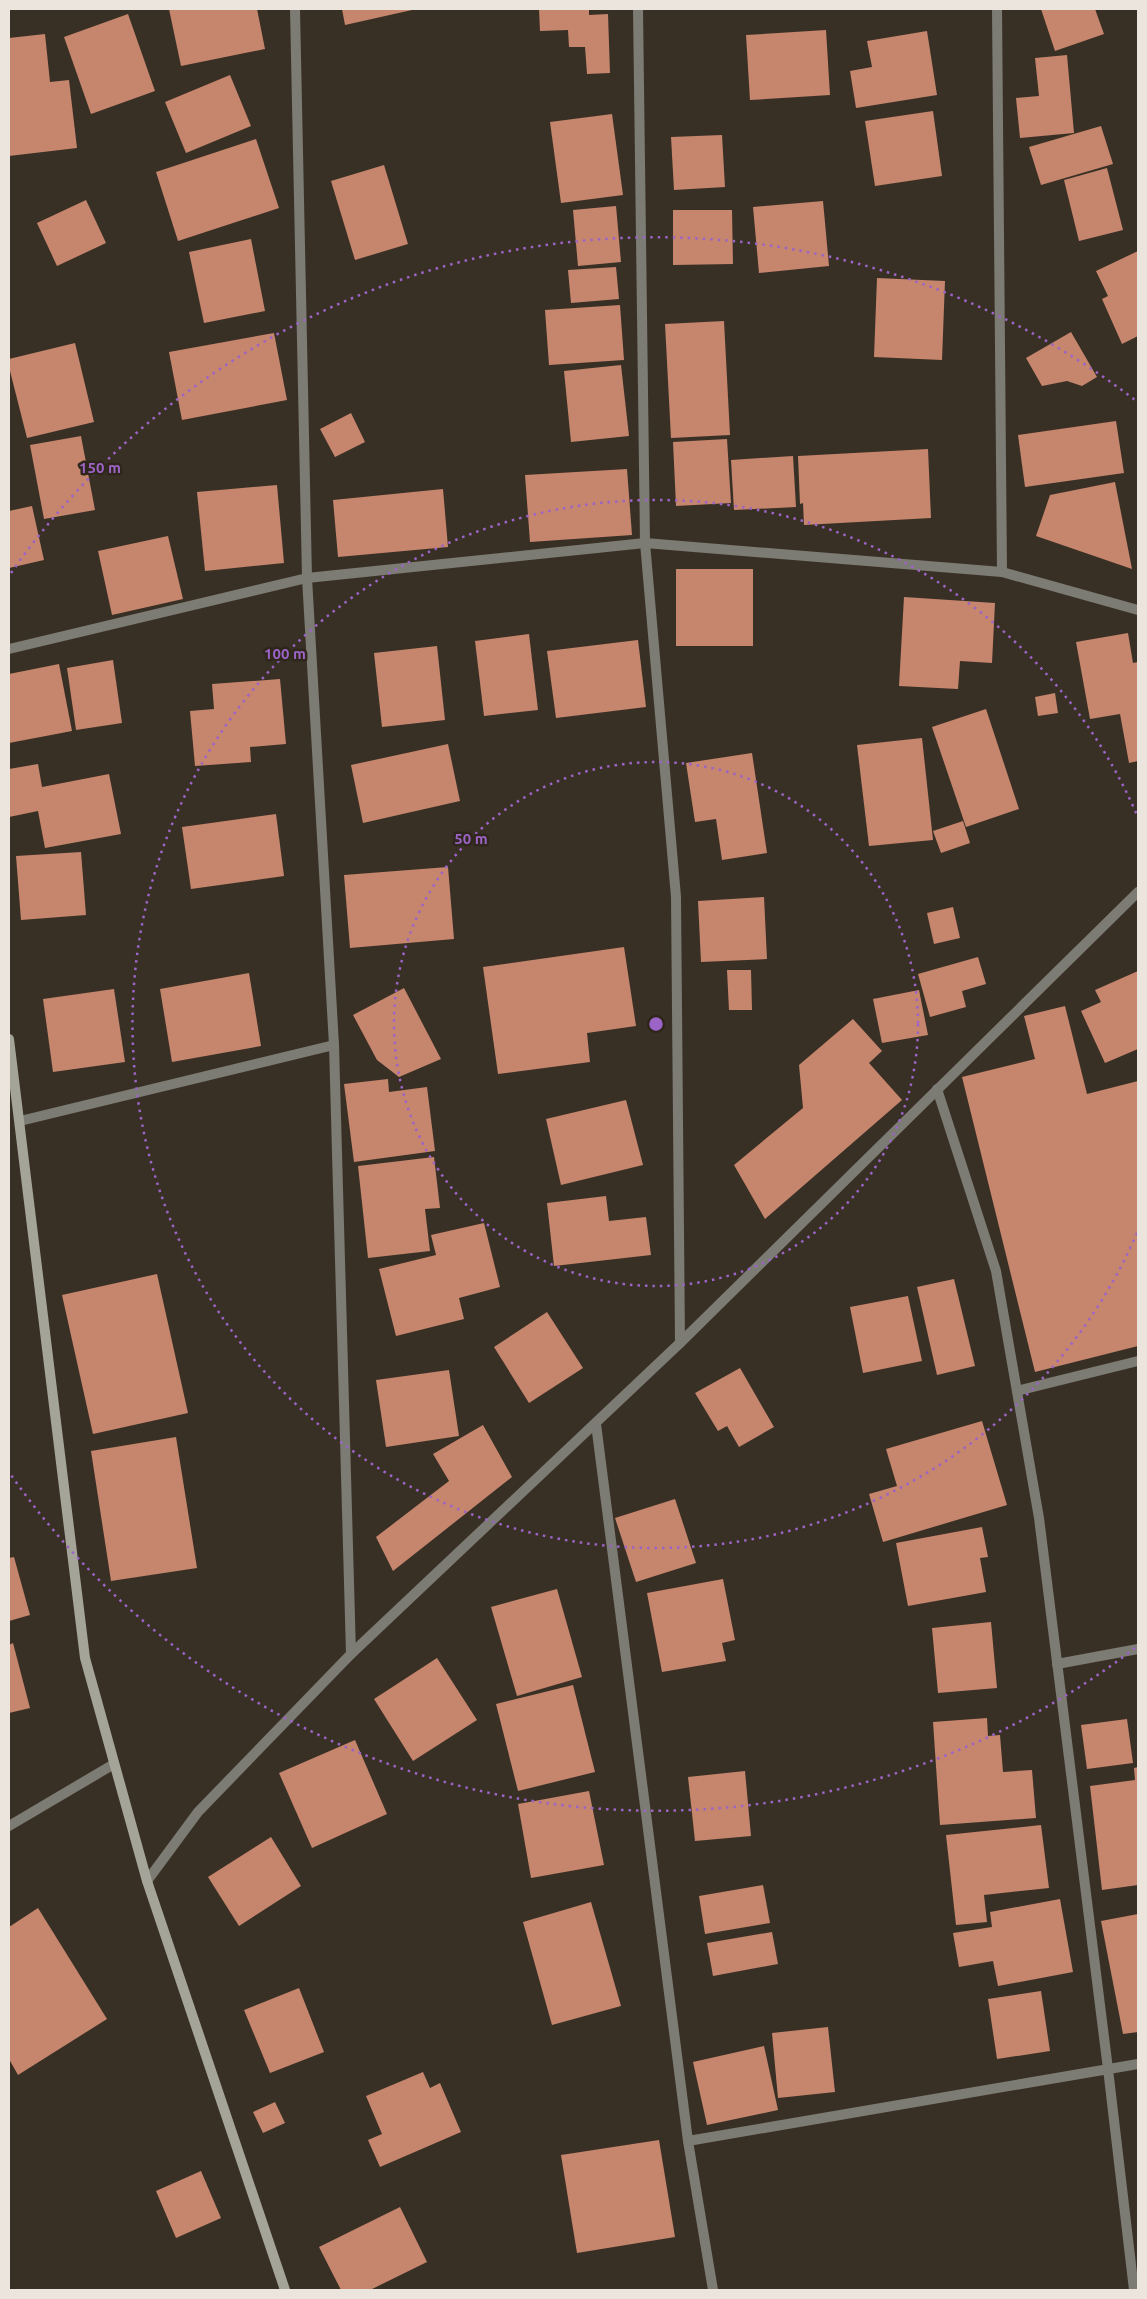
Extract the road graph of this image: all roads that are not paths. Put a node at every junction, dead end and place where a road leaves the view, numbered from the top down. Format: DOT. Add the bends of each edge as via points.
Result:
graph roads {
  1 [pos="295,9"];
  2 [pos="638,9"];
  3 [pos="997,9"];
  4 [pos="645,543"];
  5 [pos="1002,572"];
  6 [pos="306,578"];
  7 [pos="1138,610"];
  8 [pos="9,649"];
  9 [pos="1138,892"];
  10 [pos="9,1039"];
  11 [pos="334,1045"];
  12 [pos="938,1089"];
  13 [pos="20,1121"];
  14 [pos="680,1343"];
  15 [pos="1138,1361"];
  16 [pos="1017,1390"];
  17 [pos="596,1424"];
  18 [pos="1138,1649"];
  19 [pos="351,1654"];
  20 [pos="1057,1664"];
  21 [pos="114,1764"];
  22 [pos="9,1826"];
  23 [pos="147,1881"];
  24 [pos="1138,2064"];
  25 [pos="1108,2069"];
  26 [pos="688,2141"];
  27 [pos="285,2290"];
  28 [pos="713,2290"];
  29 [pos="1134,2290"];
  1 -- 6 [label="street"];
  2 -- 4 [label="street"];
  3 -- 5 [label="street"];
  4 -- 5 [label="street"];
  4 -- 6 [label="street"];
  4 -- 14 [label="street" via="676,897"];
  5 -- 7 [label="street"];
  6 -- 8 [label="street"];
  6 -- 11 [label="street"];
  9 -- 12 [label="street"];
  10 -- 13 [label="street"];
  11 -- 13 [label="street"];
  11 -- 19 [label="street"];
  12 -- 14 [label="street"];
  12 -- 16 [label="street" via="996,1271"];
  13 -- 21 [label="street" via="85,1658"];
  14 -- 17 [label="street"];
  15 -- 16 [label="street"];
  16 -- 20 [label="street"];
  17 -- 19 [label="street"];
  17 -- 26 [label="street"];
  18 -- 20 [label="street"];
  19 -- 23 [label="street" via="198,1812"];
  20 -- 25 [label="street"];
  21 -- 22 [label="street"];
  21 -- 23 [label="street"];
  23 -- 27 [label="street"];
  24 -- 25 [label="street"];
  25 -- 26 [label="street"];
  25 -- 29 [label="street"];
  26 -- 28 [label="street"];
}
